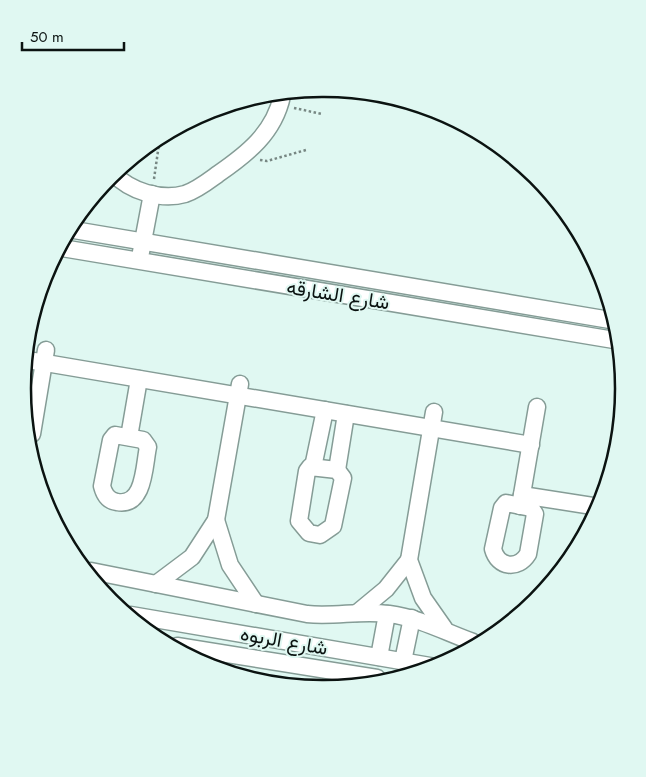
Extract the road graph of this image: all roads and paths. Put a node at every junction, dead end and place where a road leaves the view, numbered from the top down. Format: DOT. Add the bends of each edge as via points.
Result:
graph roads {
  1 [pos="281,101"];
  2 [pos="322,114"];
  3 [pos="158,148"];
  4 [pos="306,150"];
  5 [pos="248,153"];
  6 [pos="119,180"];
  7 [pos="152,194"];
  8 [pos="77,231"];
  9 [pos="143,241"];
  10 [pos="67,249"];
  11 [pos="139,262"];
  12 [pos="357,278"];
  13 [pos="353,298"];
  14 [pos="606,319"];
  15 [pos="610,339"];
  16 [pos="40,358"];
  17 [pos="139,379"];
  18 [pos="239,390"];
  19 [pos="537,407"];
  20 [pos="325,410"];
  21 [pos="346,414"];
  22 [pos="433,420"];
  23 [pos="33,421"];
  24 [pos="129,437"];
  25 [pos="531,445"];
  26 [pos="313,467"];
  27 [pos="336,470"];
  28 [pos="591,505"];
  29 [pos="216,520"];
  30 [pos="409,560"];
  31 [pos="97,572"];
  32 [pos="156,584"];
  33 [pos="256,604"];
  34 [pos="357,613"];
  35 [pos="387,614"];
  36 [pos="141,617"];
  37 [pos="412,618"];
  38 [pos="447,630"];
  39 [pos="470,640"];
  40 [pos="312,646"];
  41 [pos="191,648"];
  42 [pos="379,657"];
  43 [pos="403,661"];
  44 [pos="420,664"];
  45 [pos="308,667"];
  46 [pos="369,677"];
  1 -- 2 [label="path"];
  1 -- 5 [label="street" via="267,131"];
  3 -- 7 [label="path"];
  4 -- 5 [label="path" via="267,161"];
  5 -- 7 [label="street" via="199,188 184,194"];
  6 -- 7 [label="street" via="136,190"];
  7 -- 9 [label="street"];
  8 -- 9 [label="street, شارع الشارقه"];
  9 -- 11 [label="street"];
  9 -- 12 [label="street, شارع الشارقه"];
  10 -- 11 [label="street, شارع الشارقه"];
  11 -- 13 [label="street, شارع الشارقه"];
  12 -- 13 [label="street"];
  12 -- 14 [label="street, شارع الشارقه"];
  13 -- 15 [label="street, شارع الشارقه"];
  16 -- 17 [label="street"];
  16 -- 23 [label="street"];
  17 -- 18 [label="street"];
  17 -- 24 [label="street"];
  18 -- 20 [label="street"];
  18 -- 29 [label="street"];
  19 -- 25 [label="street"];
  20 -- 21 [label="street"];
  20 -- 26 [label="street"];
  21 -- 22 [label="street"];
  21 -- 27 [label="street"];
  22 -- 25 [label="street"];
  22 -- 30 [label="street"];
  25 -- 28 [label="street" via="521,500"];
  26 -- 27 [label="street"];
  26 -- 27 [label="street" via="307,471 299,515 301,526 314,535 325,533 333,526 343,478"];
  29 -- 32 [label="street" via="192,557"];
  29 -- 33 [label="street" via="230,565"];
  30 -- 34 [label="street" via="386,589"];
  30 -- 38 [label="street" via="423,598"];
  31 -- 32 [label="street"];
  32 -- 33 [label="street"];
  33 -- 34 [label="street" via="324,616"];
  34 -- 35 [label="street"];
  35 -- 37 [label="street"];
  35 -- 42 [label="street"];
  36 -- 40 [label="street, شارع الربوه"];
  37 -- 38 [label="street"];
  37 -- 43 [label="street"];
  38 -- 39 [label="street"];
  40 -- 42 [label="street, شارع الربوه"];
  40 -- 45 [label="street"];
  41 -- 45 [label="street, شارع الربوه"];
  42 -- 43 [label="street, شارع الربوه"];
  43 -- 44 [label="street, شارع الربوه"];
  45 -- 46 [label="street, شارع الربوه"];
}
